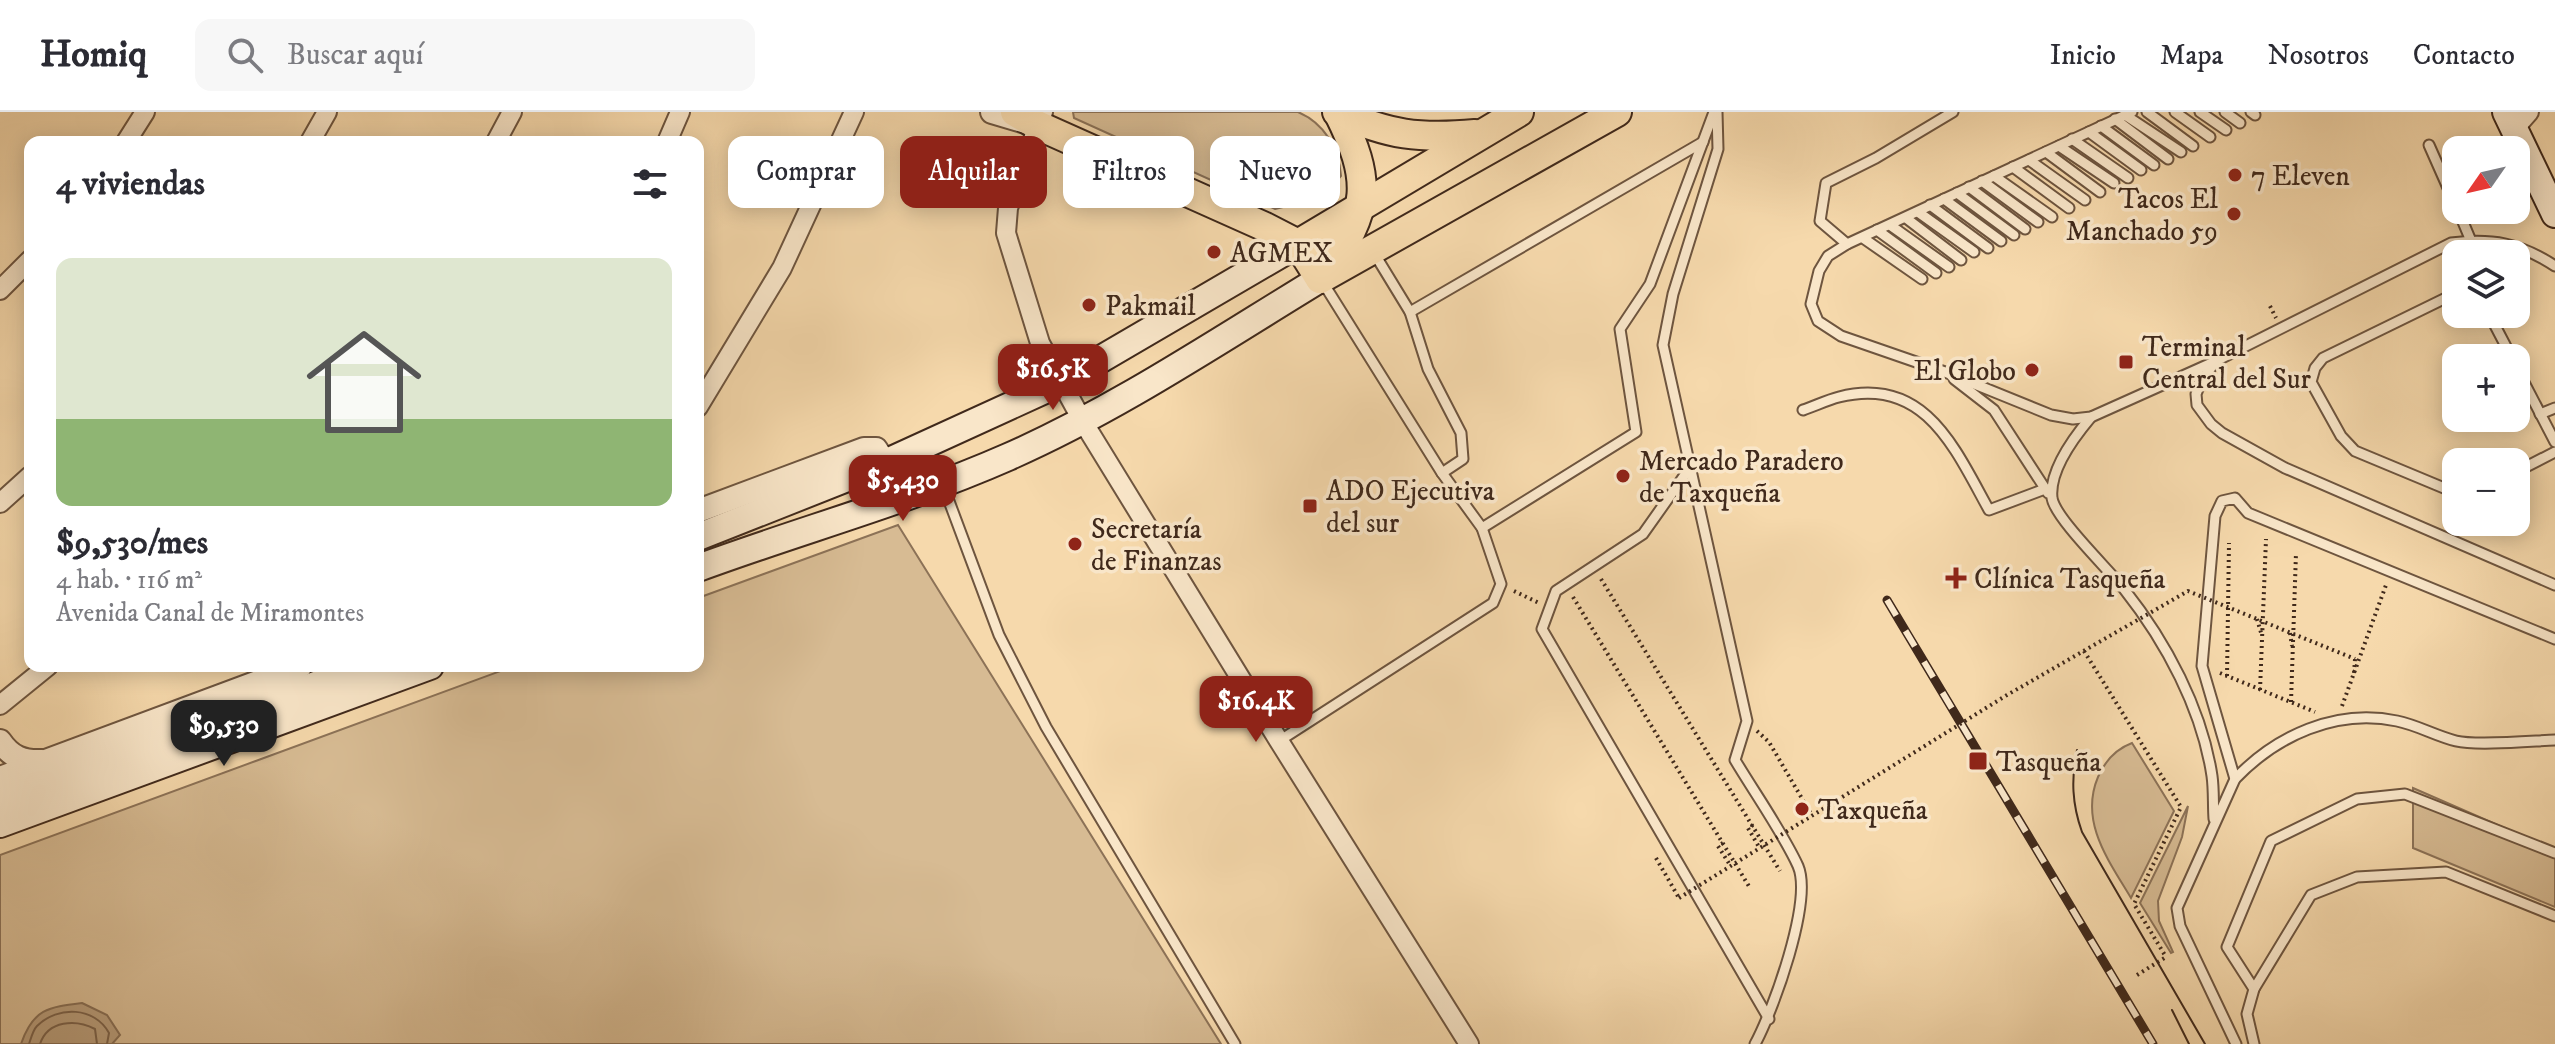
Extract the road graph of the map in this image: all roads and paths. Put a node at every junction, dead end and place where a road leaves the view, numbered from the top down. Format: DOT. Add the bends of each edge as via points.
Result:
graph roads {
  1 [pos="145,112"];
  2 [pos="327,112"];
  3 [pos="512,112"];
  4 [pos="680,112"];
  5 [pos="854,112"];
  6 [pos="992,112"];
  7 [pos="1338,112"];
  8 [pos="1519,112"];
  9 [pos="1617,112"];
  10 [pos="1716,112"];
  11 [pos="1953,112"];
  12 [pos="2147,112"];
  13 [pos="2175,112"];
  14 [pos="2200,112"];
  15 [pos="2225,112"];
  16 [pos="2124,115"];
  17 [pos="1032,116"];
  18 [pos="2516,118"];
  19 [pos="2240,123"];
  20 [pos="2101,126"];
  21 [pos="2226,130"];
  22 [pos="2089,132"];
  23 [pos="1480,133"];
  24 [pos="130,136"];
  25 [pos="313,136"];
  26 [pos="499,136"];
  27 [pos="670,136"];
  28 [pos="2210,137"];
  29 [pos="2072,139"];
  30 [pos="1703,142"];
  31 [pos="2429,145"];
  32 [pos="2059,146"];
  33 [pos="2193,146"];
  34 [pos="2046,152"];
  35 [pos="2181,152"];
  36 [pos="2168,159"];
  37 [pos="2029,160"];
  38 [pos="2154,165"];
  39 [pos="2013,167"];
  40 [pos="2141,170"];
  41 [pos="2442,174"];
  42 [pos="1994,176"];
  43 [pos="2128,178"];
  44 [pos="1982,181"];
  45 [pos="2114,183"];
  46 [pos="1969,187"];
  47 [pos="2100,192"];
  48 [pos="1957,193"];
  49 [pos="1944,199"];
  50 [pos="2085,200"];
  51 [pos="1361,205"];
  52 [pos="1930,205"];
  53 [pos="2069,208"];
  54 [pos="1918,212"];
  55 [pos="2555,214"];
  56 [pos="2052,217"];
  57 [pos="1906,218"];
  58 [pos="2038,222"];
  59 [pos="1890,225"];
  60 [pos="2025,229"];
  61 [pos="1877,230"];
  62 [pos="2014,235"];
  63 [pos="1863,238"];
  64 [pos="2001,241"];
  65 [pos="1298,244"];
  66 [pos="1847,244"];
  67 [pos="1988,248"];
  68 [pos="2442,248"];
  69 [pos="1372,249"];
  70 [pos="1974,252"];
  71 [pos="2530,252"];
  72 [pos="1961,260"];
  73 [pos="24,266"];
  74 [pos="2555,266"];
  75 [pos="1949,267"];
  76 [pos="1936,273"];
  77 [pos="1320,279"];
  78 [pos="1922,279"];
  79 [pos="0,290"];
  80 [pos="2442,300"];
  81 [pos="1410,312"];
  82 [pos="2216,361"];
  83 [pos="1945,372"];
  84 [pos="1060,383"];
  85 [pos="2530,394"];
  86 [pos="704,397"];
  87 [pos="2555,408"];
  88 [pos="1803,410"];
  89 [pos="2540,414"];
  90 [pos="2091,417"];
  91 [pos="1082,420"];
  92 [pos="2555,442"];
  93 [pos="2555,452"];
  94 [pos="885,463"];
  95 [pos="2530,465"];
  96 [pos="1689,469"];
  97 [pos="1442,473"];
  98 [pos="24,481"];
  99 [pos="943,484"];
  100 [pos="2442,487"];
  101 [pos="2045,489"];
  102 [pos="2052,500"];
  103 [pos="0,503"];
  104 [pos="704,509"];
  105 [pos="1482,528"];
  106 [pos="704,535"];
  107 [pos="2229,535"];
  108 [pos="780,538"];
  109 [pos="2266,539"];
  110 [pos="2296,553"];
  111 [pos="704,566"];
  112 [pos="1593,567"];
  113 [pos="1565,585"];
  114 [pos="2386,585"];
  115 [pos="2555,585"];
  116 [pos="2223,606"];
  117 [pos="2257,619"];
  118 [pos="2227,629"];
  119 [pos="2290,633"];
  120 [pos="2555,639"];
  121 [pos="2264,641"];
  122 [pos="2084,651"];
  123 [pos="2294,660"];
  124 [pos="2202,666"];
  125 [pos="41,672"];
  126 [pos="270,672"];
  127 [pos="351,672"];
  128 [pos="414,672"];
  129 [pos="2227,676"];
  130 [pos="2353,681"];
  131 [pos="2260,690"];
  132 [pos="2291,702"];
  133 [pos="0,705"];
  134 [pos="2335,720"];
  135 [pos="2555,740"];
  136 [pos="0,741"];
  137 [pos="1279,741"];
  138 [pos="1769,742"];
  139 [pos="55,757"];
  140 [pos="0,778"];
  141 [pos="2235,779"];
  142 [pos="0,802"];
  143 [pos="1811,814"];
  144 [pos="0,824"];
  145 [pos="2214,824"];
  146 [pos="1753,825"];
  147 [pos="1723,843"];
  148 [pos="1759,847"];
  149 [pos="2555,853"];
  150 [pos="1655,856"];
  151 [pos="1730,865"];
  152 [pos="1780,871"];
  153 [pos="1750,888"];
  154 [pos="2555,916"];
  155 [pos="2137,975"];
  156 [pos="2254,989"];
  157 [pos="1769,1019"];
  158 [pos="1235,1044"];
  159 [pos="1469,1044"];
  160 [pos="1755,1044"];
  161 [pos="2236,1044"];
  162 [pos="2254,1044"];
  1 -- 24 [label="street"];
  2 -- 25 [label="street"];
  3 -- 26 [label="street"];
  4 -- 27 [label="street"];
  5 -- 86 [label="street" via="782,268"];
  6 -- 17 [label="street"];
  7 -- 23 [label="main road" via="1390,133"];
  7 -- 51 [label="main road" via="1358,156"];
  8 -- 23 [label="main road"];
  9 -- 69 [label="main road"];
  10 -- 30 [label="lane"];
  10 -- 96 [label="lane" via="1718,149 1673,294 1663,345"];
  11 -- 66 [label="lane" via="1826,183 1820,221"];
  12 -- 33 [label="lane"];
  13 -- 28 [label="lane"];
  14 -- 21 [label="lane"];
  15 -- 19 [label="lane"];
  16 -- 20 [label="lane"];
  16 -- 35 [label="lane"];
  16 -- 36 [label="lane"];
  17 -- 65 [label="main road"];
  17 -- 84 [label="street" via="1006,233 1040,343"];
  18 -- 55 [label="main road"];
  20 -- 22 [label="lane"];
  20 -- 38 [label="lane"];
  22 -- 29 [label="lane"];
  22 -- 40 [label="lane"];
  23 -- 51 [label="main road"];
  29 -- 32 [label="lane"];
  29 -- 43 [label="lane"];
  30 -- 81 [label="lane"];
  30 -- 105 [label="lane" via="1650,284 1620,329 1636,432"];
  31 -- 41 [label="lane"];
  32 -- 34 [label="lane"];
  32 -- 45 [label="lane"];
  34 -- 37 [label="lane"];
  34 -- 47 [label="lane"];
  37 -- 39 [label="lane"];
  37 -- 50 [label="lane"];
  39 -- 42 [label="lane"];
  39 -- 53 [label="lane"];
  42 -- 44 [label="lane"];
  42 -- 56 [label="lane"];
  44 -- 46 [label="lane"];
  44 -- 58 [label="lane"];
  46 -- 48 [label="lane"];
  46 -- 60 [label="lane"];
  48 -- 49 [label="lane"];
  48 -- 62 [label="lane"];
  49 -- 52 [label="lane"];
  49 -- 64 [label="lane"];
  51 -- 65 [label="main road"];
  51 -- 77 [label="main road" via="1349,236"];
  52 -- 54 [label="lane"];
  52 -- 67 [label="lane"];
  54 -- 57 [label="lane"];
  54 -- 70 [label="lane"];
  57 -- 59 [label="lane"];
  57 -- 72 [label="lane"];
  59 -- 61 [label="lane"];
  59 -- 75 [label="lane"];
  61 -- 63 [label="lane"];
  61 -- 76 [label="lane"];
  63 -- 66 [label="lane"];
  63 -- 78 [label="lane"];
  65 -- 77 [label="main road"];
  65 -- 84 [label="main road"];
  66 -- 83 [label="lane" via="1828,256 1819,271 1811,304 1818,321 1841,336"];
  68 -- 82 [label="lane"];
  69 -- 77 [label="main road"];
  69 -- 81 [label="lane"];
  71 -- 74 [label="lane"];
  73 -- 79 [label="street"];
  77 -- 91 [label="main road"];
  77 -- 97 [label="lane"];
  80 -- 100 [label="lane" via="2323,358 2311,382 2355,451"];
  81 -- 97 [label="lane" via="1428,369 1461,433 1463,459"];
  82 -- 90 [label="lane"];
  82 -- 115 [label="lane" via="2196,394 2197,405 2222,433 2285,468"];
  83 -- 90 [label="lane" via="2051,415"];
  83 -- 101 [label="lane" via="1994,410"];
  84 -- 91 [label="street"];
  84 -- 94 [label="main road"];
  85 -- 89 [label="lane"];
  87 -- 89 [label="lane"];
  88 -- 101 [label="lane" via="1841,397 1882,394 1914,405 1933,420 1989,510"];
  89 -- 92 [label="lane"];
  90 -- 102 [label="lane" via="2071,441 2054,479"];
  91 -- 99 [label="main road"];
  91 -- 137 [label="street"];
  93 -- 95 [label="lane"];
  94 -- 104 [label="street" via="876,449 864,449"];
  94 -- 106 [label="main road"];
  94 -- 108 [label="main road" via="884,479 875,491 813,514"];
  96 -- 112 [label="lane" via="1643,534"];
  96 -- 157 [label="lane" via="1747,721 1735,760 1799,869 1793,936"];
  97 -- 105 [label="lane"];
  98 -- 103 [label="street"];
  99 -- 108 [label="main road"];
  99 -- 158 [label="lane" via="999,635 1039,714"];
  101 -- 102 [label="lane"];
  102 -- 145 [label="lane" via="2124,589 2184,686 2212,776"];
  105 -- 137 [label="lane" via="1501,584 1493,603"];
  107 -- 118 [label="path"];
  108 -- 111 [label="main road"];
  109 -- 121 [label="path"];
  110 -- 123 [label="path"];
  112 -- 113 [label="lane"];
  112 -- 146 [label="path"];
  113 -- 147 [label="path"];
  113 -- 157 [label="lane" via="1556,591 1542,629"];
  114 -- 130 [label="path"];
  116 -- 117 [label="path, bridge"];
  116 -- 118 [label="path, bridge"];
  116 -- 122 [label="path, bridge" via="2188,591"];
  117 -- 119 [label="path, bridge"];
  117 -- 121 [label="path, bridge"];
  118 -- 129 [label="path"];
  119 -- 123 [label="path, bridge"];
  119 -- 130 [label="path, bridge" via="2355,659"];
  120 -- 124 [label="lane" via="2248,513 2235,498 2222,501 2215,516"];
  121 -- 131 [label="path"];
  122 -- 143 [label="path, bridge"];
  122 -- 155 [label="path, bridge" via="2181,807 2134,904 2166,957"];
  123 -- 132 [label="path"];
  124 -- 129 [label="path"];
  124 -- 141 [label="lane"];
  125 -- 133 [label="street"];
  126 -- 139 [label="street"];
  127 -- 142 [label="main road"];
  128 -- 144 [label="main road"];
  129 -- 131 [label="path"];
  130 -- 134 [label="path"];
  131 -- 132 [label="path"];
  132 -- 134 [label="path"];
  134 -- 135 [label="lane" via="2393,720 2457,742"];
  134 -- 141 [label="lane" via="2271,749"];
  136 -- 139 [label="street" via="19,759"];
  137 -- 159 [label="street"];
  138 -- 143 [label="path"];
  139 -- 140 [label="street"];
  141 -- 145 [label="lane"];
  143 -- 148 [label="path, bridge"];
  145 -- 161 [label="lane" via="2177,908 2180,926"];
  146 -- 148 [label="path" via="1748,828"];
  146 -- 152 [label="path"];
  147 -- 151 [label="path" via="1718,846"];
  147 -- 153 [label="path"];
  148 -- 151 [label="path, bridge"];
  149 -- 156 [label="lane" via="2405,794 2357,799 2271,841 2227,947"];
  150 -- 151 [label="path, bridge" via="1679,898"];
  154 -- 156 [label="lane" via="2446,872 2357,877 2311,895"];
  156 -- 162 [label="lane" via="2247,1014"];
  157 -- 160 [label="lane"];
}
